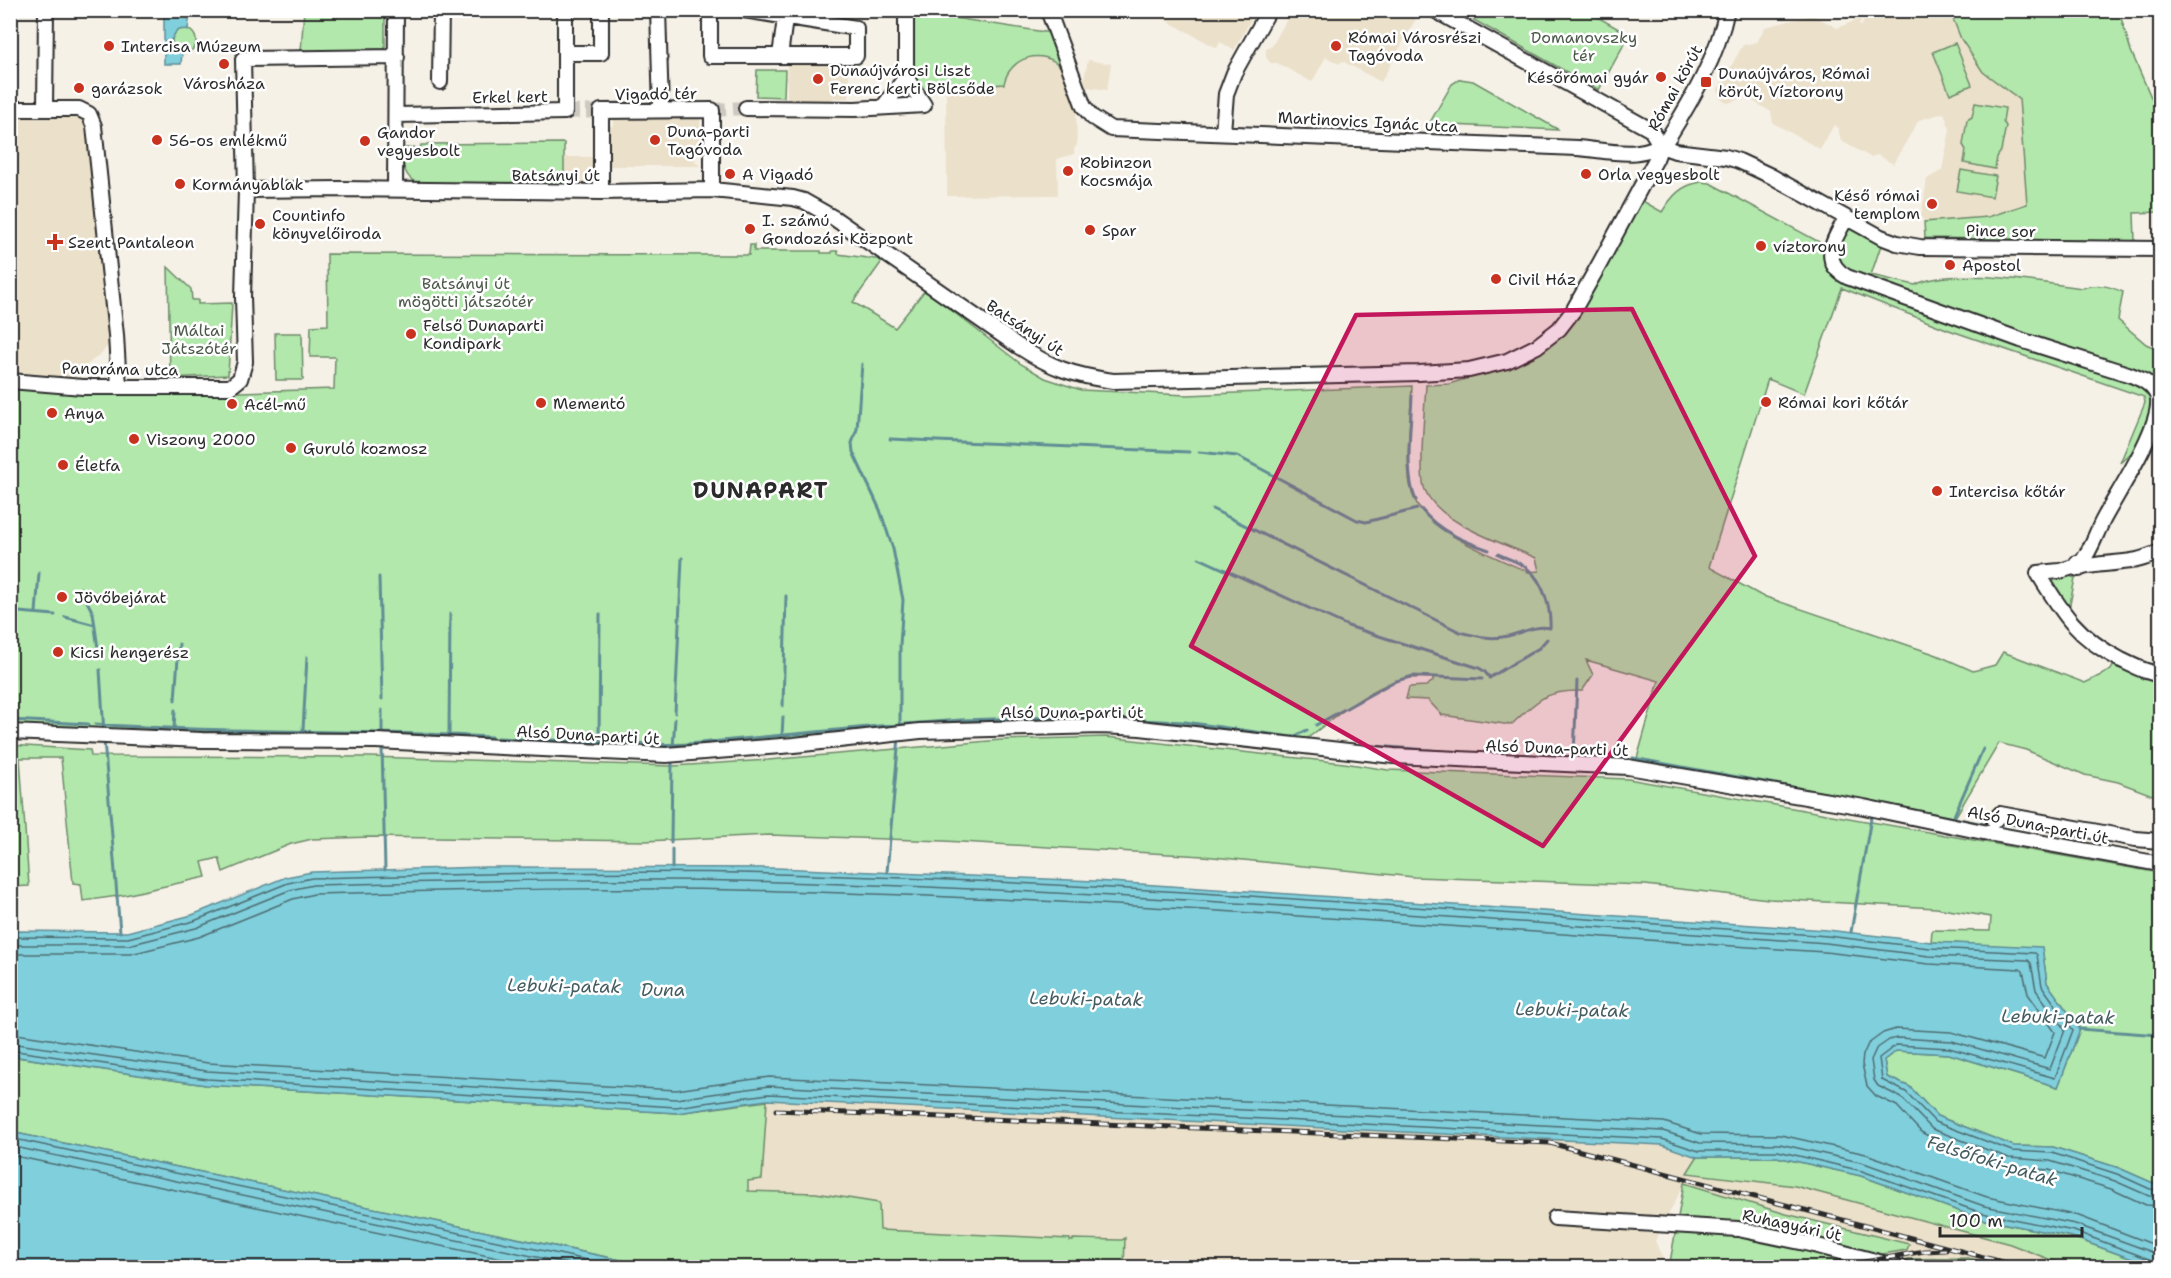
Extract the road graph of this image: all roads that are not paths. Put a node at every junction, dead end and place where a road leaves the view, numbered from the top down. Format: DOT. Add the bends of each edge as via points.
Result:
graph roads {
  1 [pos="46,10"];
  2 [pos="396,10"];
  3 [pos="441,10"];
  4 [pos="565,10"];
  5 [pos="601,10"];
  6 [pos="658,10"];
  7 [pos="710,10"];
  8 [pos="744,10"];
  9 [pos="906,10"];
  10 [pos="1269,10"];
  11 [pos="1727,10"];
  12 [pos="1436,11"];
  13 [pos="1047,12"];
  14 [pos="786,14"];
  15 [pos="565,53"];
  16 [pos="780,56"];
  17 [pos="396,57"];
  18 [pos="906,77"];
  19 [pos="440,82"];
  20 [pos="883,107"];
  21 [pos="45,108"];
  22 [pos="746,108"];
  23 [pos="10,109"];
  24 [pos="661,110"];
  25 [pos="396,115"];
  26 [pos="1223,132"];
  27 [pos="1661,146"];
  28 [pos="1636,153"];
  29 [pos="1644,182"];
  30 [pos="246,190"];
  31 [pos="396,190"];
  32 [pos="712,190"];
  33 [pos="602,192"];
  34 [pos="1846,219"];
  35 [pos="2160,249"];
  36 [pos="10,381"];
  37 [pos="119,387"];
  38 [pos="2160,552"];
  39 [pos="2080,565"];
  40 [pos="2160,674"];
  41 [pos="10,732"];
  42 [pos="1994,821"];
  43 [pos="2160,841"];
  44 [pos="2160,864"];
  45 [pos="1554,1218"];
  46 [pos="1902,1268"];
  1 -- 21 [label="street"];
  2 -- 17 [label="street"];
  3 -- 19 [label="street"];
  4 -- 15 [label="street, Erkel kert"];
  5 -- 15 [label="street" via="601,53"];
  6 -- 24 [label="street"];
  7 -- 16 [label="street" via="710,56"];
  8 -- 14 [label="street"];
  9 -- 18 [label="street"];
  10 -- 26 [label="street" via="1226,94"];
  11 -- 27 [label="street, Római körút" via="1708,68"];
  12 -- 27 [label="street" via="1651,130"];
  13 -- 26 [label="street, Martinovics Ignác utca" via="1084,107 1100,123 1111,129"];
  14 -- 16 [label="street"];
  14 -- 16 [label="street" via="856,28 856,56"];
  15 -- 25 [label="street, Erkel kert" via="565,112"];
  17 -- 25 [label="street"];
  17 -- 30 [label="street" via="243,59"];
  18 -- 20 [label="street"];
  18 -- 20 [label="street" via="924,105"];
  20 -- 22 [label="street"];
  21 -- 23 [label="street"];
  21 -- 37 [label="street" via="79,109 88,114 94,126"];
  24 -- 32 [label="street, Vigadó tér" via="712,110"];
  24 -- 33 [label="street, Vigadó tér" via="601,111"];
  25 -- 31 [label="street"];
  26 -- 28 [label="street, Martinovics Ignác utca"];
  27 -- 28 [label="street, Martinovics Ignác utca"];
  27 -- 29 [label="street, Batsányi út"];
  27 -- 34 [label="street, Martinovics Ignác utca" via="1739,161"];
  28 -- 29 [label="street"];
  29 -- 32 [label="street, Batsányi út" via="1573,311 1559,329 1537,346 1507,361 1469,370 1419,373 1113,381 1064,372 1041,361 804,201"];
  30 -- 31 [label="street, Batsányi út"];
  30 -- 37 [label="street, Panoráma utca" via="245,362 240,379 230,387"];
  31 -- 33 [label="street, Batsányi út"];
  32 -- 33 [label="street, Batsányi út"];
  34 -- 35 [label="street, Pince sor" via="1881,237 1920,247"];
  34 -- 39 [label="street" via="1831,255 1838,272 1847,277 2128,374 2154,389 2158,397 2155,420"];
  36 -- 37 [label="street, Panoráma utca"];
  38 -- 39 [label="street" via="2137,560"];
  39 -- 40 [label="street" via="2038,573 2086,638 2131,665"];
  41 -- 44 [label="street, Alsó Duna-parti út" via="376,741 666,755 899,733 1140,728 1394,756 1628,767"];
  42 -- 43 [label="street" via="2000,814"];
  45 -- 46 [label="street, Ruhagyári út" via="1738,1229"];
}
